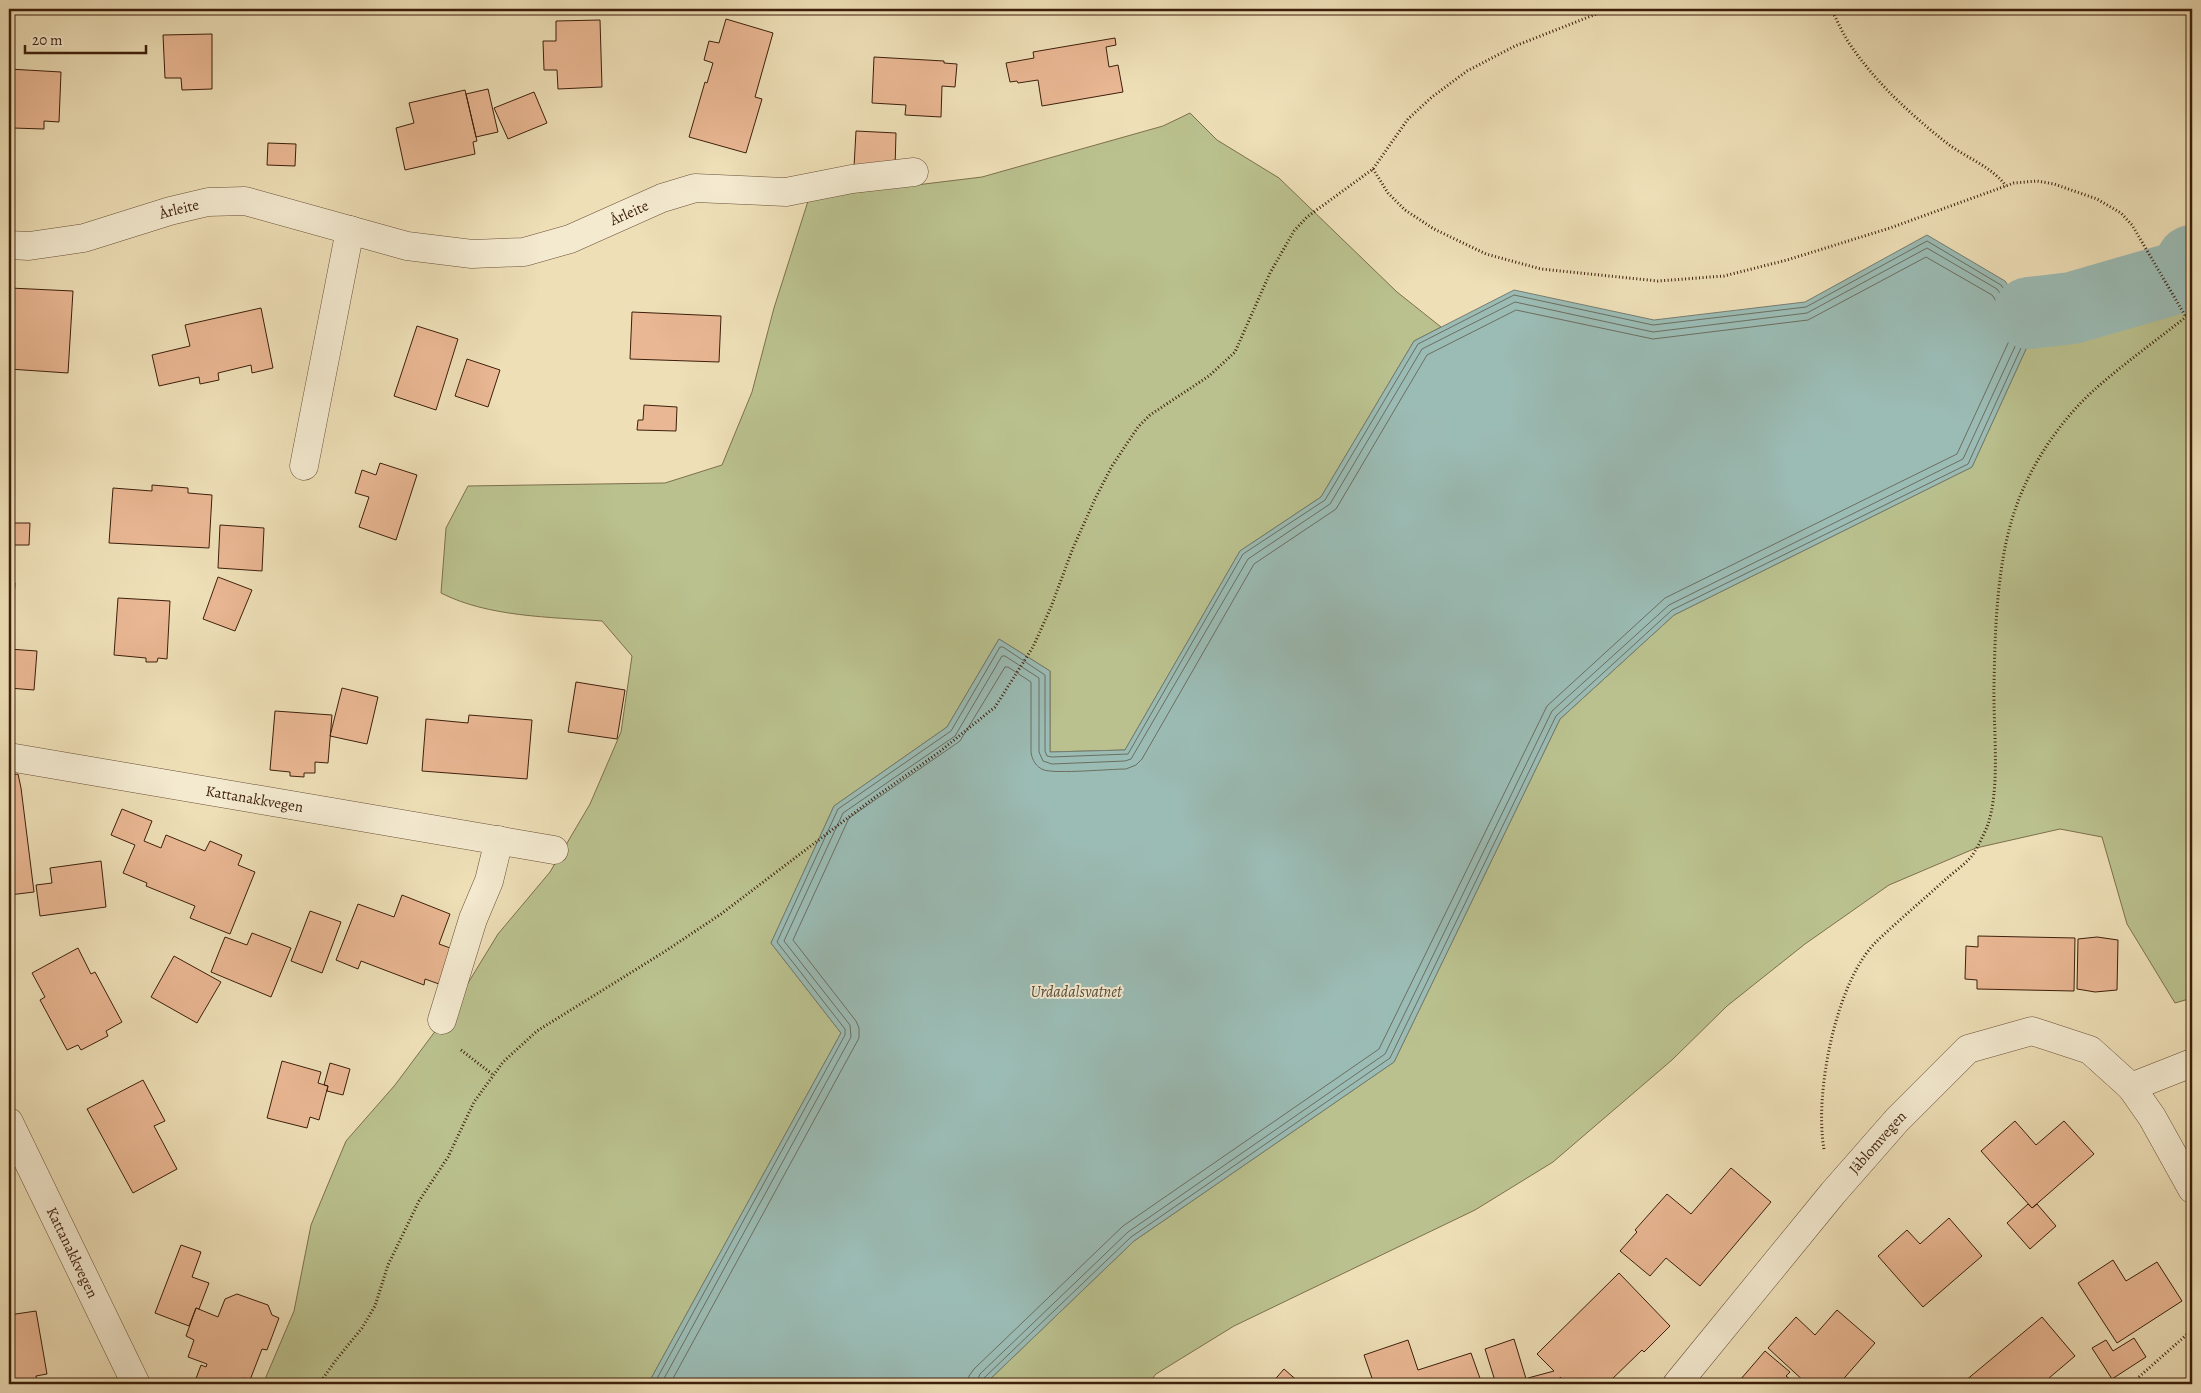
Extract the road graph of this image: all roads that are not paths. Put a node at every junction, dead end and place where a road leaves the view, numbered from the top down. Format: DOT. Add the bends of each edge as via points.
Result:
graph roads {
  1 [pos="914,172"];
  2 [pos="350,230"];
  3 [pos="9,245"];
  4 [pos="304,466"];
  5 [pos="9,757"];
  6 [pos="499,840"];
  7 [pos="554,850"];
  8 [pos="442,1020"];
  9 [pos="2192,1063"];
  10 [pos="2131,1087"];
  11 [pos="9,1122"];
  12 [pos="2192,1189"];
  13 [pos="136,1384"];
  14 [pos="1677,1384"];
  1 -- 2 [label="street, Årleite" via="852,179 786,192 695,188 662,198 570,239 524,252 472,254 407,246"];
  2 -- 3 [label="street, Årleite" via="245,201 208,202 84,238 29,246"];
  2 -- 4 [label="street"];
  5 -- 6 [label="street, Kattanakkvegen"];
  6 -- 7 [label="street, Kattanakkvegen"];
  6 -- 8 [label="street" via="489,881 473,919"];
  9 -- 10 [label="street"];
  10 -- 12 [label="street, Jåblomvegen" via="2152,1117"];
  10 -- 14 [label="street, Jåblomvegen" via="2090,1050 2032,1030 1968,1049 1897,1120 1832,1193"];
  11 -- 13 [label="street, Kattanakkvegen"];
}
